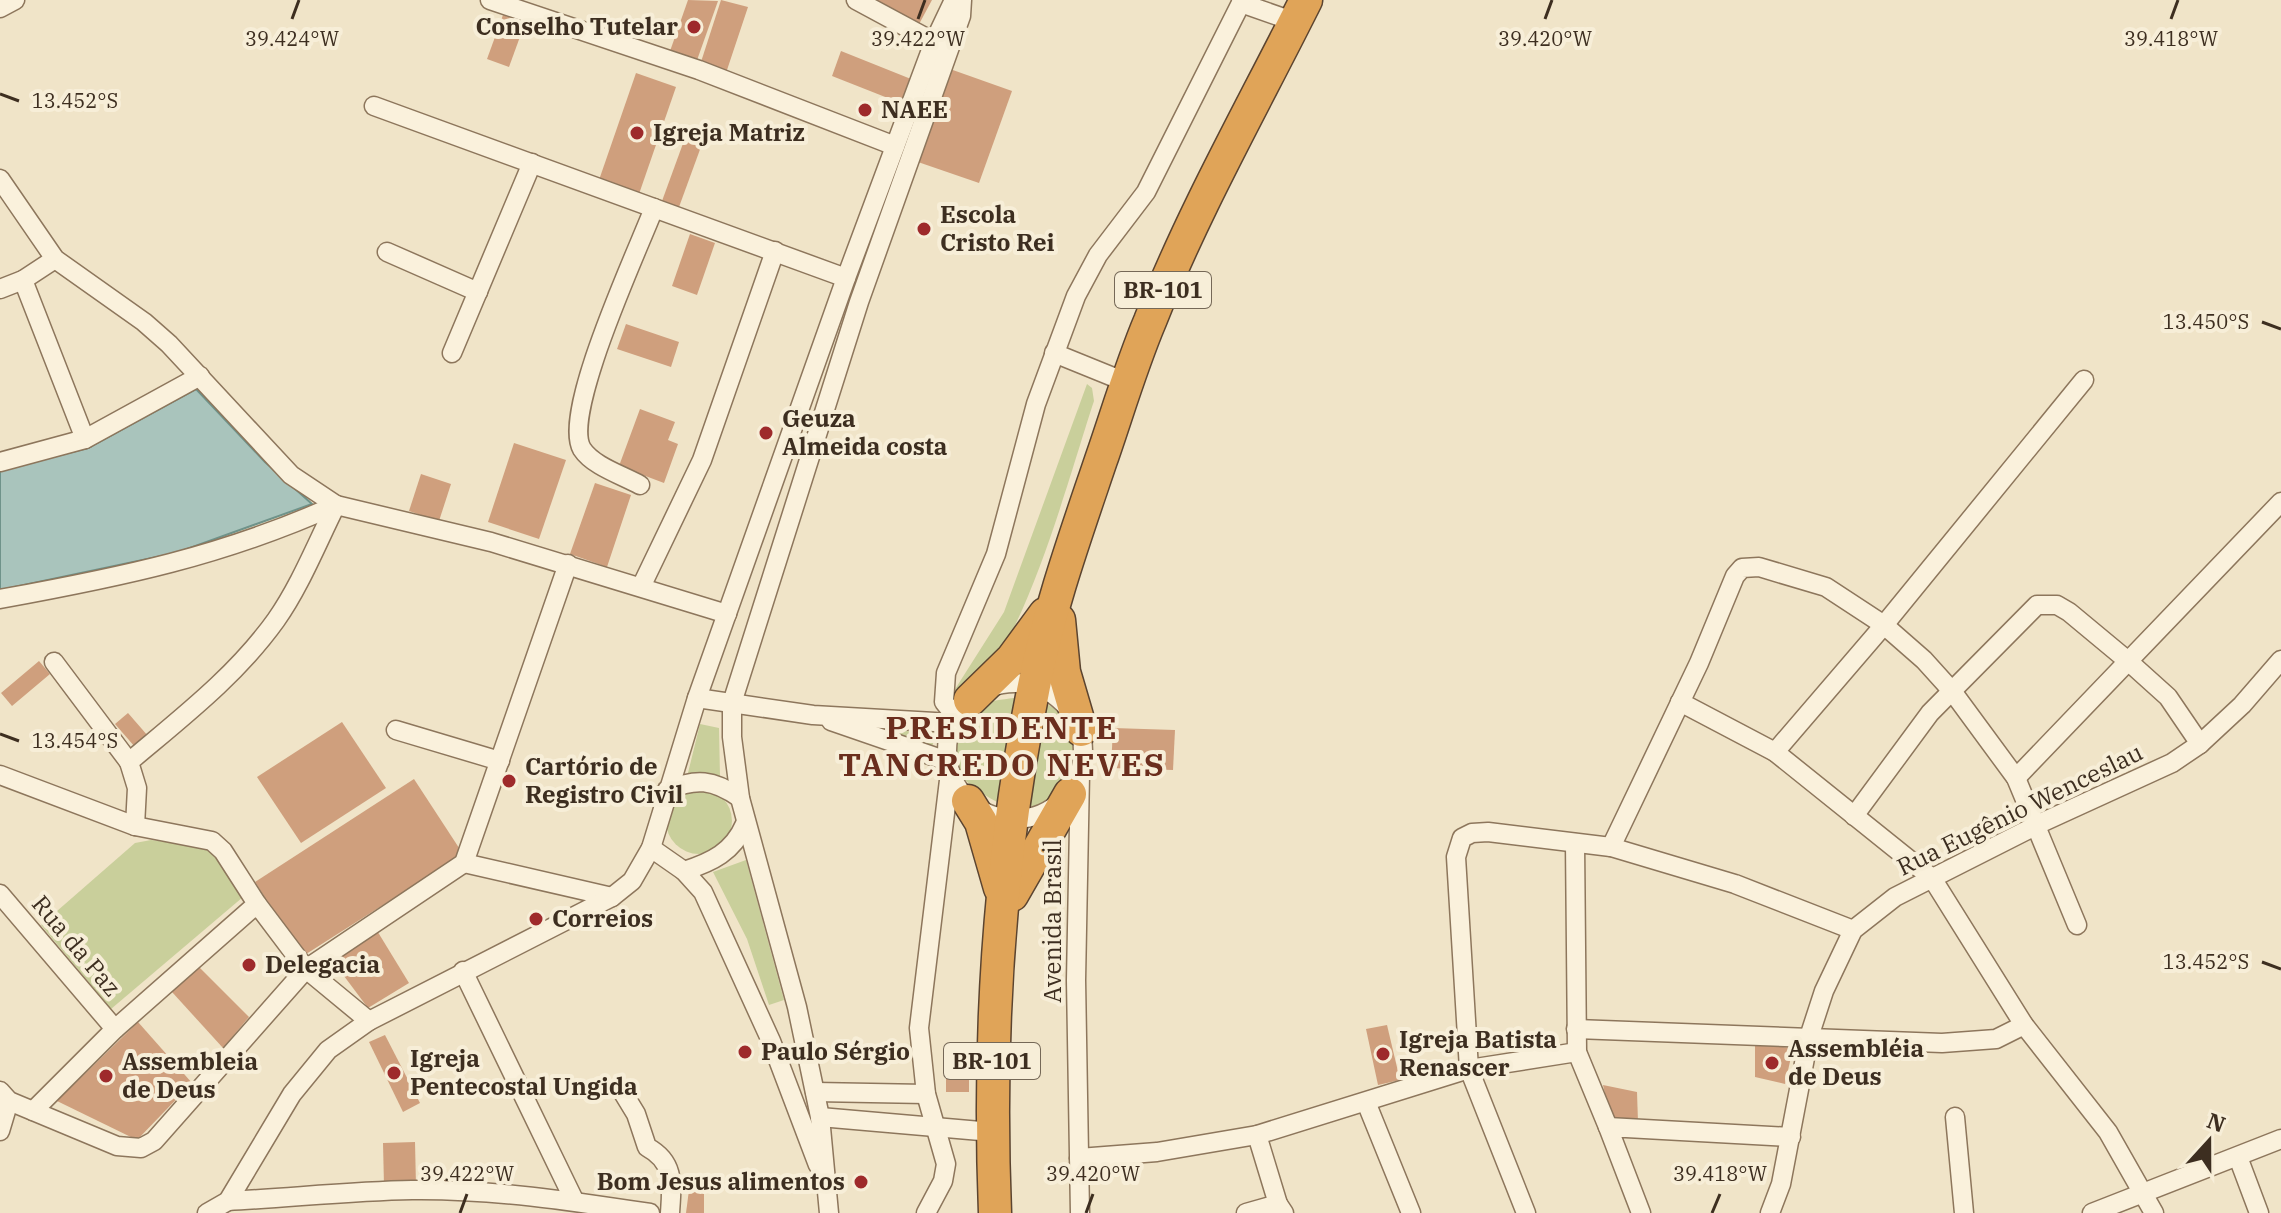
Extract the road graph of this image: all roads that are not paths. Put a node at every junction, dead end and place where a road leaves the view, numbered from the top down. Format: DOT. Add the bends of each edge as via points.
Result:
graph roads {
  1 [pos="15,0"];
  2 [pos="490,0"];
  3 [pos="856,0"];
  4 [pos="954,0"];
  5 [pos="962,0"];
  6 [pos="1241,1"];
  7 [pos="0,8"];
  8 [pos="1301,11"];
  9 [pos="934,42"];
  10 [pos="374,106"];
  11 [pos="895,146"];
  12 [pos="532,163"];
  13 [pos="0,179"];
  14 [pos="875,198"];
  15 [pos="654,208"];
  16 [pos="891,212"];
  17 [pos="775,251"];
  18 [pos="387,252"];
  19 [pos="55,259"];
  20 [pos="846,278"];
  21 [pos="23,280"];
  22 [pos="0,289"];
  23 [pos="478,292"];
  24 [pos="452,353"];
  25 [pos="1054,353"];
  26 [pos="200,376"];
  27 [pos="2084,380"];
  28 [pos="1128,383"];
  29 [pos="85,439"];
  30 [pos="0,462"];
  31 [pos="640,485"];
  32 [pos="2281,502"];
  33 [pos="336,505"];
  34 [pos="757,532"];
  35 [pos="781,540"];
  36 [pos="568,564"];
  37 [pos="641,587"];
  38 [pos="1058,595"];
  39 [pos="0,599"];
  40 [pos="727,614"];
  41 [pos="1884,625"];
  42 [pos="2281,660"];
  43 [pos="2128,661"];
  44 [pos="54,662"];
  45 [pos="1034,685"];
  46 [pos="1952,691"];
  47 [pos="697,698"];
  48 [pos="1680,702"];
  49 [pos="732,703"];
  50 [pos="959,713"];
  51 [pos="813,715"];
  52 [pos="396,730"];
  53 [pos="1081,730"];
  54 [pos="2200,744"];
  55 [pos="1775,752"];
  56 [pos="500,761"];
  57 [pos="129,762"];
  58 [pos="948,767"];
  59 [pos="0,775"];
  60 [pos="2016,778"];
  61 [pos="1075,784"];
  62 [pos="667,790"];
  63 [pos="740,798"];
  64 [pos="968,801"];
  65 [pos="1854,816"];
  66 [pos="1013,820"];
  67 [pos="745,824"];
  68 [pos="2036,825"];
  69 [pos="135,826"];
  70 [pos="1575,843"];
  71 [pos="1611,847"];
  72 [pos="651,848"];
  73 [pos="464,863"];
  74 [pos="684,871"];
  75 [pos="1932,878"];
  76 [pos="0,894"];
  77 [pos="612,897"];
  78 [pos="257,904"];
  79 [pos="1004,909"];
  80 [pos="2077,925"];
  81 [pos="1853,930"];
  82 [pos="306,969"];
  83 [pos="463,971"];
  84 [pos="369,1021"];
  85 [pos="2024,1025"];
  86 [pos="115,1029"];
  87 [pos="1576,1029"];
  88 [pos="1809,1037"];
  89 [pos="1577,1052"];
  90 [pos="1469,1069"];
  91 [pos="622,1091"];
  92 [pos="815,1092"];
  93 [pos="926,1094"];
  94 [pos="4,1096"];
  95 [pos="1366,1102"];
  96 [pos="33,1111"];
  97 [pos="820,1117"];
  98 [pos="1955,1117"];
  99 [pos="1608,1127"];
  100 [pos="936,1128"];
  101 [pos="0,1131"];
  102 [pos="992,1132"];
  103 [pos="1257,1135"];
  104 [pos="1791,1137"];
  105 [pos="2281,1139"];
  106 [pos="2238,1157"];
  107 [pos="1079,1158"];
  108 [pos="825,1183"];
  109 [pos="2143,1192"];
  110 [pos="574,1200"];
  111 [pos="228,1201"];
  112 [pos="330,1204"];
  113 [pos="1281,1209"];
  114 [pos="207,1213"];
  115 [pos="650,1213"];
  116 [pos="670,1213"];
  117 [pos="829,1213"];
  118 [pos="926,1213"];
  119 [pos="995,1213"];
  120 [pos="1080,1213"];
  121 [pos="1246,1213"];
  122 [pos="1411,1213"];
  123 [pos="1526,1213"];
  124 [pos="1641,1213"];
  125 [pos="1770,1213"];
  126 [pos="1964,1213"];
  127 [pos="2092,1213"];
  128 [pos="2154,1213"];
  129 [pos="2259,1213"];
  1 -- 7 [label="street"];
  2 -- 11 [label="street" via="699,70"];
  3 -- 9 [label="street"];
  4 -- 9 [label="street"];
  5 -- 16 [label="street" via="961,16"];
  6 -- 8 [label="street"];
  6 -- 25 [label="street" via="1146,192 1087,273"];
  8 -- 28 [label="highway, BR-101" via="1186,239"];
  9 -- 11 [label="street"];
  10 -- 12 [label="street"];
  11 -- 14 [label="street"];
  12 -- 15 [label="street"];
  12 -- 23 [label="street"];
  13 -- 19 [label="street"];
  14 -- 16 [label="street"];
  14 -- 20 [label="street"];
  15 -- 17 [label="street"];
  15 -- 31 [label="street" via="603,337 578,418 581,447 590,458"];
  16 -- 35 [label="street"];
  17 -- 20 [label="street"];
  17 -- 37 [label="street" via="702,460"];
  18 -- 23 [label="street"];
  19 -- 21 [label="street"];
  19 -- 26 [label="street" via="144,322"];
  20 -- 34 [label="street"];
  21 -- 22 [label="street"];
  21 -- 29 [label="street"];
  23 -- 24 [label="street"];
  25 -- 28 [label="street"];
  25 -- 50 [label="street" via="996,554 942,687 944,702"];
  26 -- 29 [label="street"];
  26 -- 33 [label="street" via="291,475"];
  27 -- 41 [label="street"];
  28 -- 38 [label="highway, BR-101"];
  29 -- 30 [label="street"];
  32 -- 43 [label="street"];
  33 -- 36 [label="street"];
  33 -- 39 [label="street" via="222,551 138,574"];
  33 -- 57 [label="street" via="277,618 251,652"];
  34 -- 35 [label="street"];
  34 -- 40 [label="street"];
  35 -- 49 [label="street"];
  36 -- 37 [label="street"];
  36 -- 56 [label="street"];
  37 -- 40 [label="street"];
  38 -- 45 [label="highway, BR-101"];
  38 -- 50 [label="highway" via="1012,659"];
  38 -- 53 [label="highway" via="1064,672"];
  40 -- 47 [label="street"];
  41 -- 46 [label="street"];
  41 -- 48 [label="street" via="1826,587 1759,567 1742,568"];
  41 -- 55 [label="street"];
  42 -- 54 [label="street, Rua Eugênio Wenceslau"];
  43 -- 46 [label="street" via="2069,612 2057,605 2037,605"];
  43 -- 54 [label="street" via="2168,697"];
  43 -- 60 [label="street"];
  44 -- 57 [label="street"];
  45 -- 50 [label="street" via="1000,685"];
  45 -- 53 [label="street" via="1062,702"];
  45 -- 66 [label="highway, BR-101"];
  46 -- 60 [label="street"];
  46 -- 65 [label="street" via="1914,732"];
  47 -- 49 [label="street"];
  47 -- 62 [label="street"];
  48 -- 55 [label="street"];
  48 -- 71 [label="street"];
  49 -- 51 [label="street"];
  49 -- 63 [label="street"];
  50 -- 51 [label="street"];
  50 -- 58 [label="street"];
  51 -- 58 [label="street"];
  52 -- 56 [label="street"];
  53 -- 61 [label="street, Avenida Brasil" via="1084,752"];
  54 -- 68 [label="street, Rua Eugênio Wenceslau" via="2162,768"];
  55 -- 65 [label="street"];
  56 -- 73 [label="street"];
  57 -- 69 [label="street" via="137,788"];
  58 -- 64 [label="street"];
  58 -- 93 [label="street" via="920,1002"];
  59 -- 69 [label="street"];
  60 -- 68 [label="street"];
  61 -- 66 [label="street" via="1054,808"];
  61 -- 79 [label="highway"];
  61 -- 107 [label="street, Avenida Brasil"];
  62 -- 63 [label="street" via="711,781"];
  62 -- 72 [label="street"];
  63 -- 67 [label="street"];
  64 -- 66 [label="street" via="987,814"];
  64 -- 79 [label="highway" via="981,822"];
  65 -- 75 [label="street"];
  66 -- 79 [label="highway, BR-101"];
  67 -- 74 [label="street" via="722,856"];
  67 -- 92 [label="street" via="797,1007"];
  68 -- 75 [label="street, Rua Eugênio Wenceslau"];
  68 -- 80 [label="street"];
  69 -- 78 [label="street" via="212,841"];
  70 -- 71 [label="street"];
  70 -- 87 [label="street"];
  70 -- 90 [label="street" via="1488,832 1472,833 1458,846"];
  71 -- 81 [label="street" via="1735,884"];
  72 -- 74 [label="street"];
  72 -- 77 [label="street" via="632,881"];
  73 -- 77 [label="street"];
  73 -- 82 [label="street"];
  74 -- 108 [label="street" via="703,892 743,976"];
  75 -- 81 [label="street, Rua Eugênio Wenceslau" via="1895,897"];
  75 -- 85 [label="street"];
  76 -- 86 [label="street, Rua da Paz"];
  77 -- 83 [label="street"];
  78 -- 82 [label="street"];
  78 -- 86 [label="street"];
  79 -- 102 [label="highway, BR-101"];
  81 -- 88 [label="street, Rua Eugênio Wenceslau"];
  82 -- 84 [label="street"];
  82 -- 96 [label="street" via="154,1141 141,1148 117,1146"];
  83 -- 84 [label="street"];
  83 -- 110 [label="street"];
  84 -- 111 [label="street" via="328,1050 309,1072"];
  85 -- 88 [label="street" via="1976,1042"];
  85 -- 109 [label="street" via="2108,1132"];
  86 -- 96 [label="street"];
  87 -- 88 [label="street"];
  87 -- 89 [label="street"];
  88 -- 104 [label="street, Rua Eugênio Wenceslau"];
  89 -- 90 [label="street"];
  89 -- 99 [label="street"];
  90 -- 95 [label="street"];
  90 -- 123 [label="street"];
  91 -- 116 [label="street" via="647,1147 661,1154 673,1177"];
  92 -- 93 [label="street"];
  92 -- 97 [label="street"];
  93 -- 100 [label="street"];
  94 -- 96 [label="street"];
  94 -- 101 [label="street"];
  95 -- 103 [label="street"];
  95 -- 122 [label="street"];
  97 -- 100 [label="street"];
  97 -- 108 [label="street"];
  98 -- 126 [label="street"];
  99 -- 104 [label="street"];
  99 -- 124 [label="street"];
  100 -- 102 [label="street"];
  100 -- 118 [label="street" via="946,1164"];
  102 -- 119 [label="highway, BR-101"];
  103 -- 107 [label="street" via="1157,1152"];
  103 -- 113 [label="street"];
  104 -- 125 [label="street, Rua Eugênio Wenceslau"];
  105 -- 106 [label="street"];
  106 -- 109 [label="street"];
  106 -- 129 [label="street"];
  107 -- 120 [label="street, Avenida Brasil"];
  108 -- 117 [label="street"];
  109 -- 127 [label="street"];
  109 -- 128 [label="street"];
  110 -- 112 [label="street" via="410,1190"];
  110 -- 115 [label="street"];
  111 -- 112 [label="street"];
  111 -- 114 [label="street"];
  113 -- 121 [label="street"];
}
